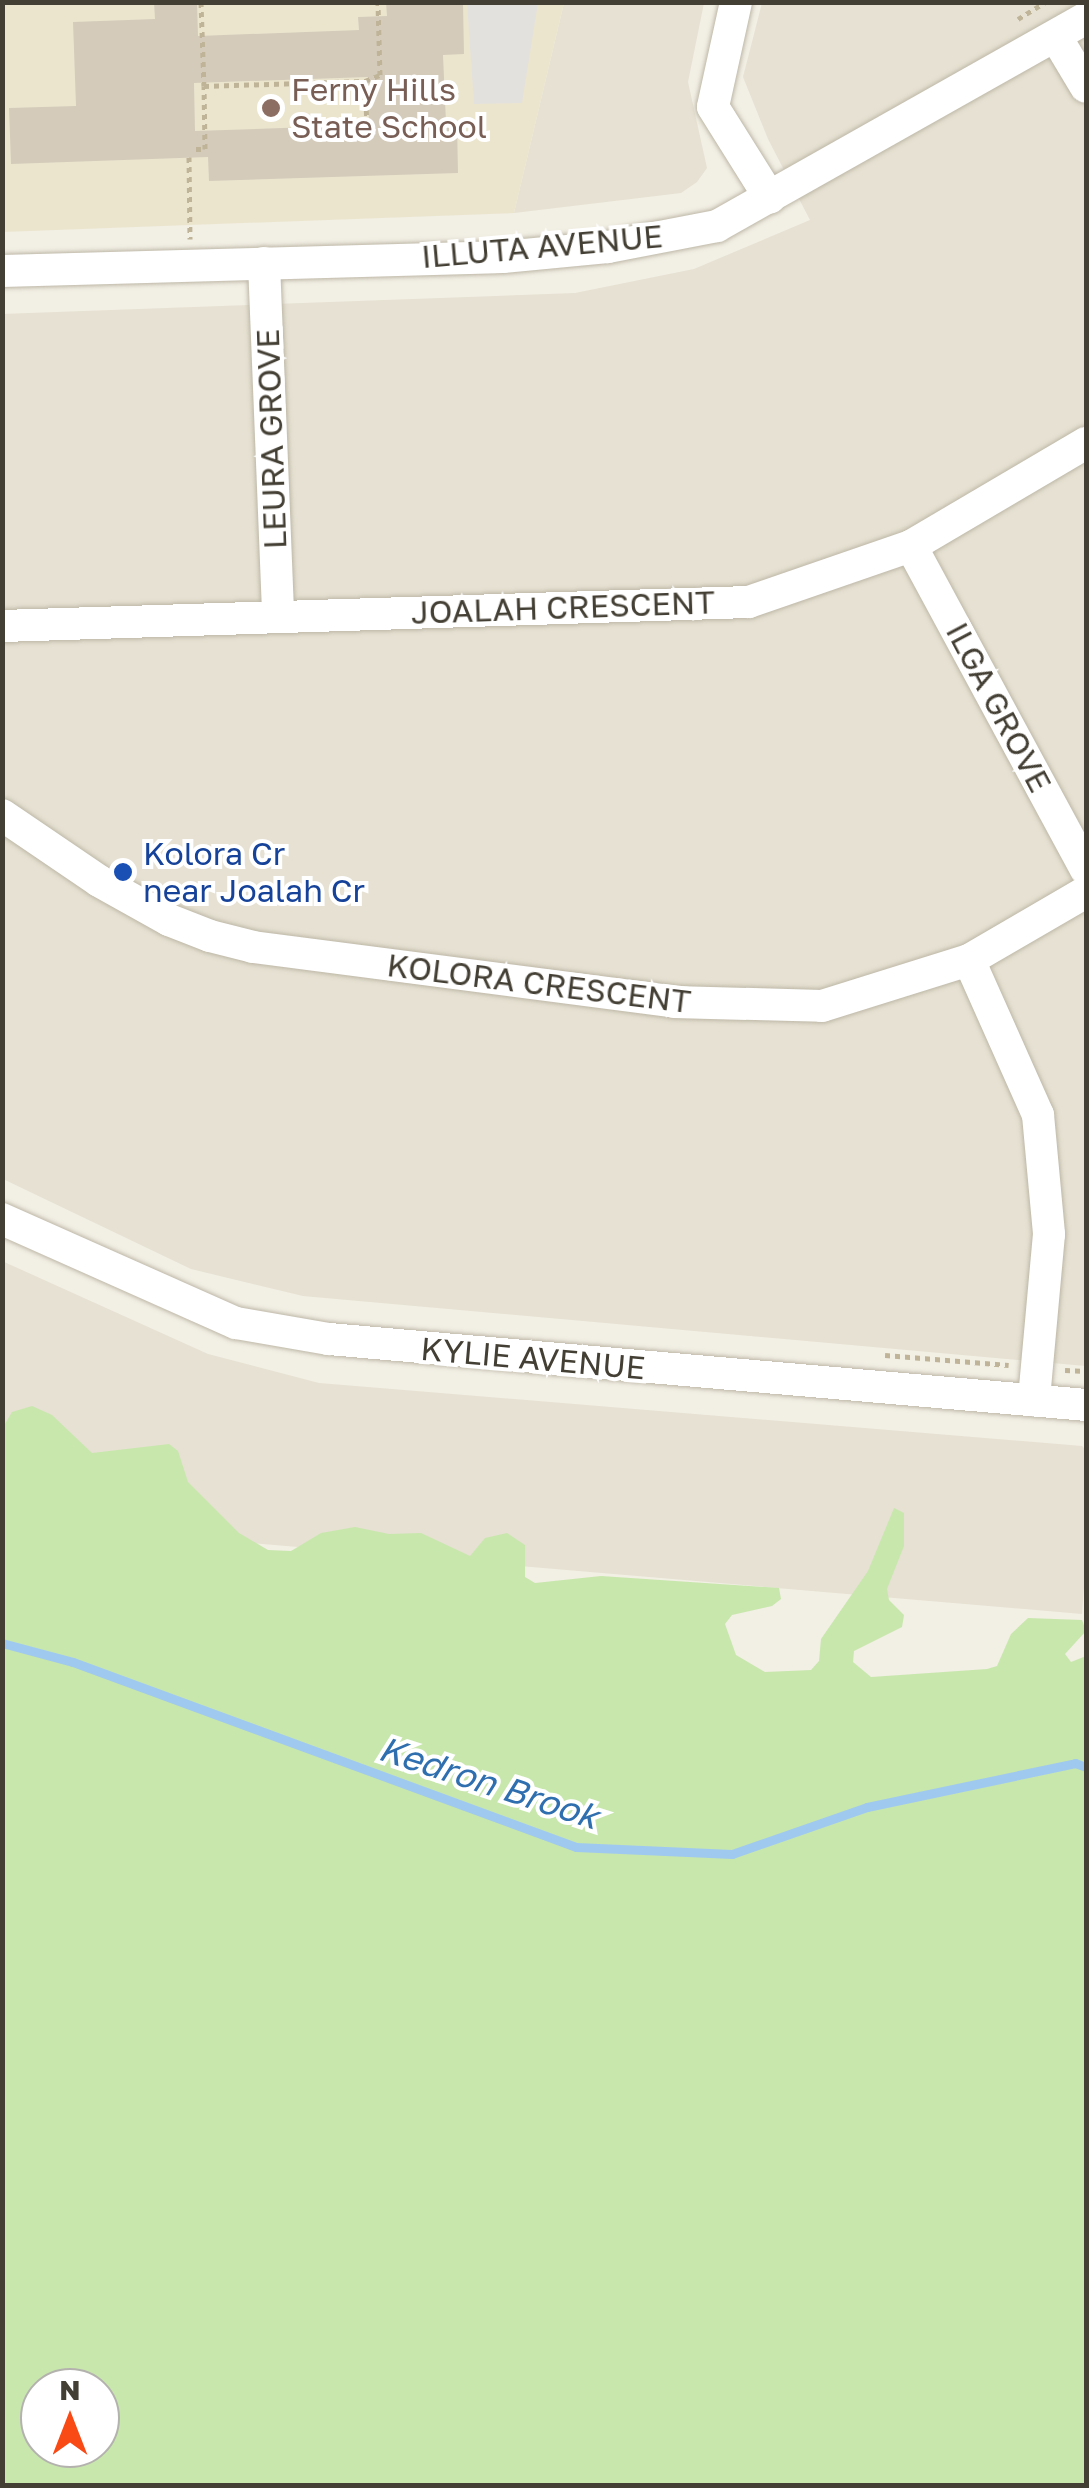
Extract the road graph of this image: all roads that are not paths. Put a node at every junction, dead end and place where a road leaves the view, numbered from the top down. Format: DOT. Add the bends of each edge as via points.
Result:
graph roads {
  1 [pos="736,2"];
  2 [pos="1086,18"];
  3 [pos="1056,37"];
  4 [pos="1086,87"];
  5 [pos="770,198"];
  6 [pos="264,263"];
  7 [pos="2,271"];
  8 [pos="1086,443"];
  9 [pos="911,546"];
  10 [pos="278,614"];
  11 [pos="2,626"];
  12 [pos="2,815"];
  13 [pos="1086,869"];
  14 [pos="1086,892"];
  15 [pos="969,960"];
  16 [pos="2,1219"];
  17 [pos="1034,1400"];
  18 [pos="1086,1405"];
  1 -- 5 [label="street" via="714,107"];
  2 -- 3 [label="street, ILLUTA AVENUE"];
  3 -- 4 [label="street"];
  3 -- 5 [label="street, ILLUTA AVENUE"];
  5 -- 6 [label="street, ILLUTA AVENUE" via="717,226 608,247"];
  6 -- 7 [label="street, ILLUTA AVENUE"];
  6 -- 10 [label="street, LEURA GROVE"];
  8 -- 9 [label="street, JOALAH CRESCENT"];
  9 -- 10 [label="street, JOALAH CRESCENT" via="749,602"];
  9 -- 13 [label="street, ILGA GROVE"];
  10 -- 11 [label="street, JOALAH CRESCENT"];
  12 -- 15 [label="street, KOLORA CRESCENT" via="99,882 169,920 253,947 674,1002 822,1006"];
  14 -- 15 [label="street, KOLORA CRESCENT"];
  15 -- 17 [label="street" via="1038,1114 1049,1234"];
  16 -- 17 [label="street, KYLIE AVENUE" via="236,1323 328,1340"];
  17 -- 18 [label="street, KYLIE AVENUE"];
}
